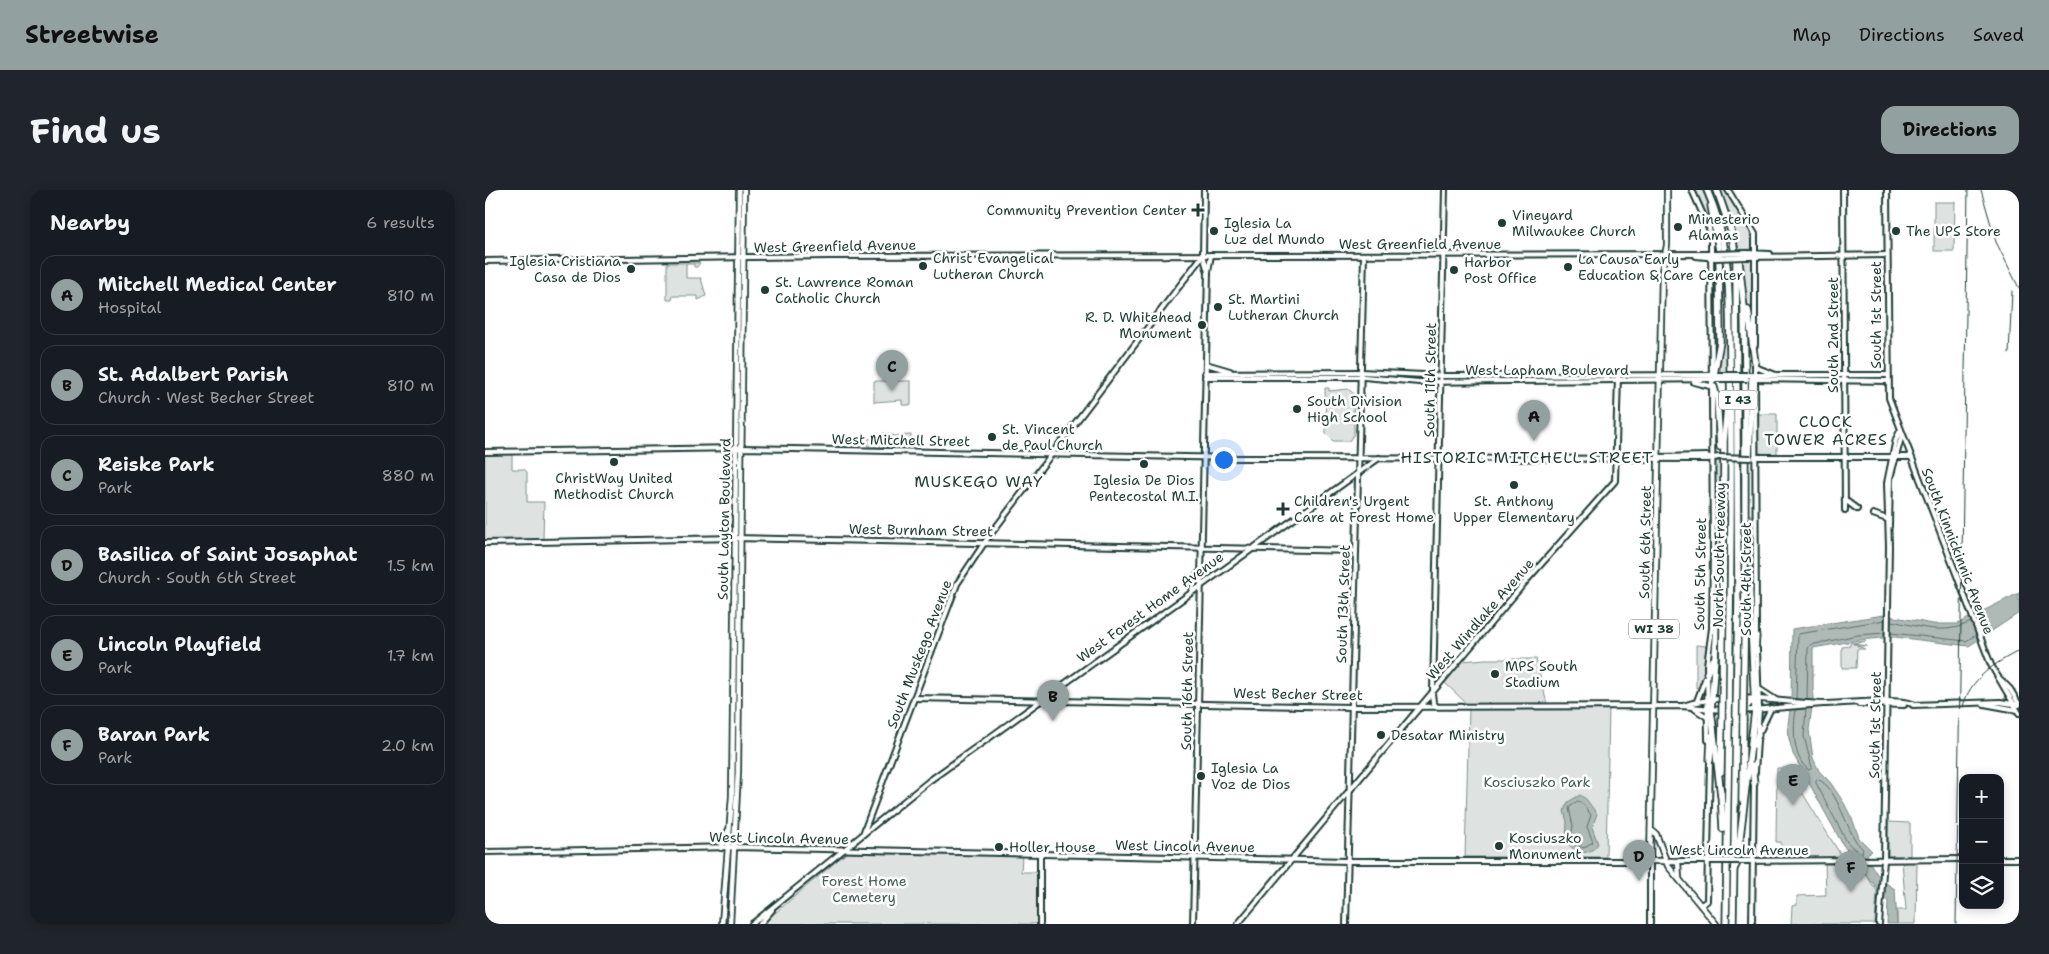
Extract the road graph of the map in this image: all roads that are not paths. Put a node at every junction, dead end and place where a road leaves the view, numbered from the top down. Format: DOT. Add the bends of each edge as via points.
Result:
graph roads {
  1 [pos="739,190"];
  2 [pos="744,190"];
  3 [pos="1203,190"];
  4 [pos="1445,190"];
  5 [pos="1667,190"];
  6 [pos="1692,190"];
  7 [pos="1717,190"];
  8 [pos="1728,190"];
  9 [pos="1843,190"];
  10 [pos="1887,190"];
  11 [pos="1708,191"];
  12 [pos="1722,201"];
  13 [pos="1203,255"];
  14 [pos="1364,255"];
  15 [pos="1444,255"];
  16 [pos="1666,255"];
  17 [pos="1755,255"];
  18 [pos="1843,255"];
  19 [pos="1887,255"];
  20 [pos="1211,256"];
  21 [pos="1714,256"];
  22 [pos="741,258"];
  23 [pos="485,260"];
  24 [pos="1740,266"];
  25 [pos="1207,272"];
  26 [pos="1730,363"];
  27 [pos="1206,364"];
  28 [pos="1755,365"];
  29 [pos="1232,372"];
  30 [pos="1361,372"];
  31 [pos="1205,375"];
  32 [pos="1888,375"];
  33 [pos="1441,376"];
  34 [pos="1618,376"];
  35 [pos="1778,376"];
  36 [pos="1844,376"];
  37 [pos="1360,377"];
  38 [pos="1716,377"];
  39 [pos="1751,377"];
  40 [pos="1660,379"];
  41 [pos="1689,380"];
  42 [pos="1618,381"];
  43 [pos="1844,381"];
  44 [pos="1888,381"];
  45 [pos="1441,382"];
  46 [pos="1713,386"];
  47 [pos="1901,433"];
  48 [pos="739,448"];
  49 [pos="485,452"];
  50 [pos="1051,454"];
  51 [pos="1845,457"];
  52 [pos="1894,457"];
  53 [pos="1910,457"];
  54 [pos="1204,458"];
  55 [pos="1358,458"];
  56 [pos="1379,458"];
  57 [pos="1439,458"];
  58 [pos="1616,458"];
  59 [pos="1657,458"];
  60 [pos="1712,458"];
  61 [pos="1757,458"];
  62 [pos="1358,474"];
  63 [pos="1747,494"];
  64 [pos="1724,499"];
  65 [pos="1845,500"];
  66 [pos="1857,509"];
  67 [pos="1845,510"];
  68 [pos="1873,514"];
  69 [pos="1887,519"];
  70 [pos="1889,526"];
  71 [pos="738,538"];
  72 [pos="984,542"];
  73 [pos="485,543"];
  74 [pos="1201,547"];
  75 [pos="1251,549"];
  76 [pos="1356,551"];
  77 [pos="1724,552"];
  78 [pos="1201,571"];
  79 [pos="1200,585"];
  80 [pos="1192,590"];
  81 [pos="1747,592"];
  82 [pos="1712,628"];
  83 [pos="1756,636"];
  84 [pos="1715,647"];
  85 [pos="1715,656"];
  86 [pos="1753,666"];
  87 [pos="1707,673"];
  88 [pos="1998,677"];
  89 [pos="1754,681"];
  90 [pos="2010,689"];
  91 [pos="1759,690"];
  92 [pos="2005,691"];
  93 [pos="1432,692"];
  94 [pos="2019,695"];
  95 [pos="1727,697"];
  96 [pos="914,698"];
  97 [pos="1757,698"];
  98 [pos="1043,699"];
  99 [pos="1709,699"];
  100 [pos="1697,701"];
  101 [pos="1781,702"];
  102 [pos="2000,702"];
  103 [pos="1887,703"];
  104 [pos="1197,704"];
  105 [pos="1787,704"];
  106 [pos="1984,704"];
  107 [pos="2013,704"];
  108 [pos="1351,706"];
  109 [pos="1420,706"];
  110 [pos="1438,706"];
  111 [pos="1653,706"];
  112 [pos="1682,706"];
  113 [pos="1773,707"];
  114 [pos="2019,709"];
  115 [pos="1757,710"];
  116 [pos="1738,711"];
  117 [pos="1710,716"];
  118 [pos="1733,722"];
  119 [pos="1758,735"];
  120 [pos="1750,759"];
  121 [pos="1710,760"];
  122 [pos="1754,783"];
  123 [pos="1349,792"];
  124 [pos="1721,796"];
  125 [pos="868,818"];
  126 [pos="1742,820"];
  127 [pos="876,824"];
  128 [pos="729,828"];
  129 [pos="1651,830"];
  130 [pos="863,834"];
  131 [pos="721,848"];
  132 [pos="731,848"];
  133 [pos="845,849"];
  134 [pos="485,852"];
  135 [pos="1041,854"];
  136 [pos="1193,857"];
  137 [pos="1959,859"];
  138 [pos="2004,859"];
  139 [pos="2019,859"];
  140 [pos="1291,860"];
  141 [pos="1884,860"];
  142 [pos="1347,861"];
  143 [pos="1651,861"];
  144 [pos="1666,861"];
  145 [pos="1679,861"];
  146 [pos="1752,861"];
  147 [pos="1708,862"];
  148 [pos="1726,866"];
  149 [pos="1734,869"];
  150 [pos="1679,879"];
  151 [pos="1701,905"];
  152 [pos="772,910"];
  153 [pos="732,923"];
  154 [pos="722,924"];
  155 [pos="752,924"];
  156 [pos="760,924"];
  157 [pos="1039,924"];
  158 [pos="1193,924"];
  159 [pos="1238,924"];
  160 [pos="1346,924"];
  161 [pos="1650,924"];
  162 [pos="1716,924"];
  163 [pos="1726,924"];
  164 [pos="1733,924"];
  165 [pos="1752,924"];
  166 [pos="1879,924"];
  1 -- 22 [label="main road, South Layton Boulevard"];
  2 -- 22 [label="main road, South Layton Boulevard"];
  3 -- 13 [label="street"];
  4 -- 15 [label="street, South 11th Street"];
  5 -- 16 [label="main road, South 6th Street / WI 38"];
  6 -- 21 [label="street, South 5th Street" via="1711,234"];
  7 -- 12 [label="highway, North-South Freeway / I 43"];
  8 -- 17 [label="street, South 4th Street" via="1755,234"];
  9 -- 18 [label="street, South 2nd Street"];
  10 -- 19 [label="street, South 1st Street"];
  11 -- 26 [label="highway, North-South Freeway / I 43" via="1721,222 1728,262"];
  11 -- 38 [label="highway" via="1719,250 1720,342"];
  12 -- 24 [label="highway" via="1737,240"];
  12 -- 118 [label="highway, North-South Freeway / I 43, bridge" via="1736,262 1738,601"];
  13 -- 20 [label="street, West Greenfield Avenue"];
  13 -- 22 [label="street, West Greenfield Avenue"];
  13 -- 25 [label="street"];
  13 -- 50 [label="street, South Muskego Avenue"];
  14 -- 15 [label="street, West Greenfield Avenue"];
  14 -- 20 [label="street, West Greenfield Avenue"];
  14 -- 30 [label="street, South 13th Street"];
  15 -- 16 [label="street, West Greenfield Avenue"];
  15 -- 33 [label="street, South 11th Street"];
  16 -- 21 [label="street, West Greenfield Avenue"];
  16 -- 40 [label="main road, South 6th Street / WI 38"];
  17 -- 18 [label="street, West Greenfield Avenue"];
  17 -- 21 [label="street, West Greenfield Avenue, bridge"];
  17 -- 28 [label="street, South 4th Street"];
  18 -- 19 [label="street, West Greenfield Avenue"];
  18 -- 36 [label="street, South 2nd Street"];
  19 -- 32 [label="street, South 1st Street"];
  20 -- 25 [label="street"];
  21 -- 38 [label="street, South 5th Street"];
  22 -- 23 [label="street, West Greenfield Avenue"];
  22 -- 48 [label="main road, South Layton Boulevard"];
  24 -- 28 [label="highway"];
  24 -- 63 [label="highway" via="1744,308"];
  25 -- 27 [label="street, South 16th Street"];
  26 -- 64 [label="highway" via="1724,441"];
  26 -- 118 [label="highway, North-South Freeway / I 43, bridge"];
  27 -- 29 [label="street"];
  27 -- 31 [label="street, South 16th Street"];
  28 -- 35 [label="street"];
  28 -- 39 [label="street, South 4th Street"];
  29 -- 30 [label="street, West Lapham Boulevard"];
  29 -- 31 [label="street, West Lapham Boulevard"];
  30 -- 33 [label="street, West Lapham Boulevard"];
  30 -- 37 [label="street, South 13th Street"];
  31 -- 37 [label="street, West Lapham Boulevard"];
  31 -- 54 [label="street, South 16th Street"];
  32 -- 36 [label="street, West Lapham Boulevard"];
  32 -- 44 [label="street, South 1st Street"];
  33 -- 34 [label="street, West Lapham Boulevard"];
  33 -- 45 [label="street, South 11th Street"];
  34 -- 40 [label="street, West Lapham Boulevard"];
  34 -- 42 [label="street"];
  35 -- 36 [label="street, West Lapham Boulevard"];
  35 -- 39 [label="street, West Lapham Boulevard"];
  36 -- 43 [label="street, South 2nd Street"];
  37 -- 45 [label="street, West Lapham Boulevard"];
  37 -- 55 [label="street, South 13th Street"];
  38 -- 39 [label="street, West Lapham Boulevard, bridge"];
  38 -- 40 [label="street, West Lapham Boulevard"];
  38 -- 41 [label="street, West Lapham Boulevard"];
  38 -- 46 [label="street, South 5th Street"];
  39 -- 43 [label="street, West Lapham Boulevard"];
  39 -- 61 [label="street, South 4th Street"];
  39 -- 63 [label="highway"];
  40 -- 41 [label="street, West Lapham Boulevard"];
  40 -- 42 [label="street, West Lapham Boulevard"];
  40 -- 59 [label="main road, South 6th Street / WI 38"];
  41 -- 46 [label="street"];
  42 -- 45 [label="street, West Lapham Boulevard"];
  42 -- 58 [label="street"];
  43 -- 44 [label="street, West Lapham Boulevard"];
  43 -- 51 [label="street, South 2nd Street"];
  44 -- 47 [label="street, South 1st Street" via="1889,398"];
  45 -- 57 [label="street, South 11th Street"];
  46 -- 60 [label="street, South 5th Street"];
  46 -- 64 [label="highway" via="1718,410"];
  47 -- 52 [label="street, South 1st Street"];
  47 -- 53 [label="street, South Kinnickinnic Avenue"];
  48 -- 49 [label="street, West Mitchell Street"];
  48 -- 50 [label="street, West Mitchell Street"];
  48 -- 71 [label="main road, South Layton Boulevard"];
  50 -- 54 [label="street, West Mitchell Street"];
  50 -- 72 [label="street, South Muskego Avenue"];
  51 -- 52 [label="street"];
  51 -- 61 [label="street"];
  51 -- 65 [label="street, South 2nd Street"];
  52 -- 53 [label="street"];
  52 -- 69 [label="street, South 1st Street" via="1887,483"];
  52 -- 70 [label="street, South 1st Street"];
  53 -- 88 [label="street, South Kinnickinnic Avenue"];
  54 -- 55 [label="street, West Mitchell Street"];
  54 -- 74 [label="street, South 16th Street"];
  55 -- 56 [label="street, West Mitchell Street"];
  55 -- 62 [label="street, South 13th Street"];
  56 -- 57 [label="street, West Mitchell Street"];
  56 -- 62 [label="street, West Forest Home Avenue"];
  57 -- 58 [label="street, West Mitchell Street"];
  57 -- 93 [label="street, South 11th Street"];
  58 -- 59 [label="street, West Mitchell Street"];
  58 -- 93 [label="street, West Windlake Avenue" via="1615,481"];
  59 -- 60 [label="street, West Mitchell Street"];
  59 -- 111 [label="main road, South 6th Street / WI 38"];
  60 -- 61 [label="street, bridge"];
  60 -- 82 [label="street, South 5th Street"];
  61 -- 83 [label="street, South 4th Street"];
  62 -- 75 [label="street, West Forest Home Avenue"];
  62 -- 76 [label="street, South 13th Street"];
  63 -- 81 [label="highway"];
  64 -- 77 [label="highway"];
  65 -- 66 [label="street"];
  65 -- 67 [label="street, South 2nd Street"];
  68 -- 69 [label="street"];
  69 -- 70 [label="street, South 1st Street"];
  70 -- 103 [label="street, South 1st Street"];
  71 -- 72 [label="street, West Burnham Street"];
  71 -- 73 [label="street, West Burnham Street"];
  71 -- 128 [label="main road, South Layton Boulevard"];
  71 -- 132 [label="main road, South Layton Boulevard" via="738,772"];
  72 -- 74 [label="street, West Burnham Street"];
  72 -- 96 [label="street, South Muskego Avenue" via="957,584"];
  74 -- 75 [label="street, West Burnham Street"];
  74 -- 78 [label="street, South 16th Street"];
  75 -- 76 [label="street, West Burnham Street"];
  75 -- 79 [label="street, West Forest Home Avenue"];
  76 -- 108 [label="street, South 13th Street"];
  77 -- 84 [label="highway"];
  77 -- 124 [label="highway, bridge"];
  78 -- 79 [label="street, South 16th Street"];
  78 -- 80 [label="street"];
  79 -- 80 [label="street, West Forest Home Avenue"];
  79 -- 104 [label="street, South 16th Street"];
  80 -- 98 [label="street, West Forest Home Avenue"];
  81 -- 86 [label="highway"];
  81 -- 126 [label="highway, bridge"];
  82 -- 84 [label="highway"];
  82 -- 87 [label="street, South 5th Street"];
  83 -- 86 [label="highway"];
  83 -- 91 [label="street, South 4th Street"];
  84 -- 85 [label="highway"];
  85 -- 87 [label="highway"];
  85 -- 99 [label="highway"];
  86 -- 89 [label="highway"];
  87 -- 99 [label="street, South 5th Street"];
  87 -- 100 [label="street"];
  88 -- 90 [label="street, South Kinnickinnic Avenue"];
  88 -- 92 [label="street, South Kinnickinnic Avenue"];
  89 -- 91 [label="street"];
  89 -- 97 [label="highway"];
  90 -- 94 [label="street"];
  90 -- 114 [label="street, South Kinnickinnic Avenue"];
  91 -- 97 [label="street, South 4th Street"];
  91 -- 101 [label="street"];
  92 -- 102 [label="street"];
  92 -- 107 [label="street, South Kinnickinnic Avenue"];
  93 -- 109 [label="street, West Windlake Avenue"];
  93 -- 110 [label="street" via="1433,704"];
  95 -- 97 [label="street, West Becher Street"];
  95 -- 99 [label="street, West Becher Street"];
  95 -- 117 [label="highway" via="1718,702"];
  96 -- 98 [label="street, West Becher Street"];
  96 -- 125 [label="street, South Muskego Avenue"];
  97 -- 101 [label="street, West Becher Street"];
  97 -- 115 [label="highway"];
  97 -- 116 [label="highway"];
  98 -- 104 [label="street, West Becher Street"];
  98 -- 127 [label="street, West Forest Home Avenue" via="929,781"];
  99 -- 100 [label="street, West Becher Street"];
  99 -- 117 [label="highway"];
  100 -- 112 [label="street, West Becher Street"];
  101 -- 105 [label="street, West Becher Street"];
  102 -- 106 [label="street"];
  102 -- 107 [label="street"];
  103 -- 105 [label="street, West Becher Street"];
  103 -- 106 [label="street, West Becher Street"];
  103 -- 141 [label="street, South 1st Street"];
  104 -- 108 [label="street, West Becher Street"];
  104 -- 136 [label="street, South 16th Street"];
  105 -- 113 [label="street, West Becher Street"];
  106 -- 114 [label="street"];
  107 -- 114 [label="street, South Kinnickinnic Avenue"];
  108 -- 109 [label="street, West Becher Street"];
  108 -- 123 [label="street, South 13th Street"];
  109 -- 110 [label="street, West Becher Street"];
  109 -- 123 [label="street, West Windlake Avenue"];
  110 -- 111 [label="street, West Becher Street"];
  111 -- 112 [label="street, West Becher Street"];
  111 -- 129 [label="main road, South 6th Street / WI 38"];
  112 -- 117 [label="street, West Becher Street"];
  113 -- 115 [label="street, West Becher Street"];
  113 -- 119 [label="street"];
  115 -- 116 [label="street, West Becher Street"];
  115 -- 119 [label="street"];
  115 -- 120 [label="highway"];
  116 -- 117 [label="street, West Becher Street"];
  117 -- 121 [label="highway"];
  117 -- 124 [label="highway"];
  118 -- 148 [label="highway, North-South Freeway / I 43"];
  118 -- 149 [label="highway, North-South Freeway / I 43"];
  119 -- 120 [label="highway"];
  119 -- 122 [label="street"];
  120 -- 122 [label="highway"];
  120 -- 126 [label="highway"];
  121 -- 147 [label="street"];
  122 -- 146 [label="street"];
  123 -- 140 [label="street, West Windlake Avenue"];
  123 -- 142 [label="street, South 13th Street"];
  124 -- 148 [label="highway"];
  125 -- 127 [label="street"];
  125 -- 130 [label="street, South Muskego Avenue"];
  126 -- 149 [label="highway"];
  127 -- 130 [label="street, West Forest Home Avenue"];
  128 -- 131 [label="main road"];
  128 -- 132 [label="main road, South Layton Boulevard"];
  129 -- 143 [label="main road, South 6th Street / WI 38"];
  129 -- 144 [label="main road" via="1657,834"];
  130 -- 133 [label="street, West Forest Home Avenue"];
  131 -- 132 [label="street, West Lincoln Avenue"];
  131 -- 134 [label="street, West Lincoln Avenue"];
  132 -- 133 [label="street, West Lincoln Avenue"];
  132 -- 153 [label="main road"];
  132 -- 154 [label="main road"];
  133 -- 135 [label="street, West Lincoln Avenue"];
  133 -- 152 [label="street, West Forest Home Avenue"];
  135 -- 136 [label="street, West Lincoln Avenue"];
  135 -- 157 [label="street"];
  136 -- 140 [label="street, West Lincoln Avenue"];
  136 -- 158 [label="street, South 16th Street"];
  137 -- 141 [label="street, West Lincoln Avenue"];
  138 -- 139 [label="street"];
  140 -- 142 [label="street, West Lincoln Avenue"];
  140 -- 159 [label="street, West Windlake Avenue"];
  141 -- 146 [label="street, West Lincoln Avenue"];
  141 -- 166 [label="street, South 1st Street"];
  142 -- 143 [label="street, West Lincoln Avenue"];
  142 -- 160 [label="street, South 13th Street"];
  143 -- 144 [label="main road, West Lincoln Avenue"];
  143 -- 161 [label="street, South 6th Street"];
  144 -- 145 [label="main road, West Lincoln Avenue"];
  144 -- 150 [label="main road"];
  145 -- 147 [label="street, West Lincoln Avenue"];
  145 -- 150 [label="main road"];
  146 -- 147 [label="street, West Lincoln Avenue, bridge"];
  146 -- 165 [label="street"];
  147 -- 151 [label="street" via="1707,901"];
  148 -- 163 [label="highway, North-South Freeway / I 43"];
  149 -- 164 [label="highway, North-South Freeway / I 43"];
  150 -- 151 [label="main road"];
  151 -- 162 [label="main road"];
  152 -- 155 [label="street, West Forest Home Avenue"];
  152 -- 156 [label="street, West Forest Home Avenue"];
}
